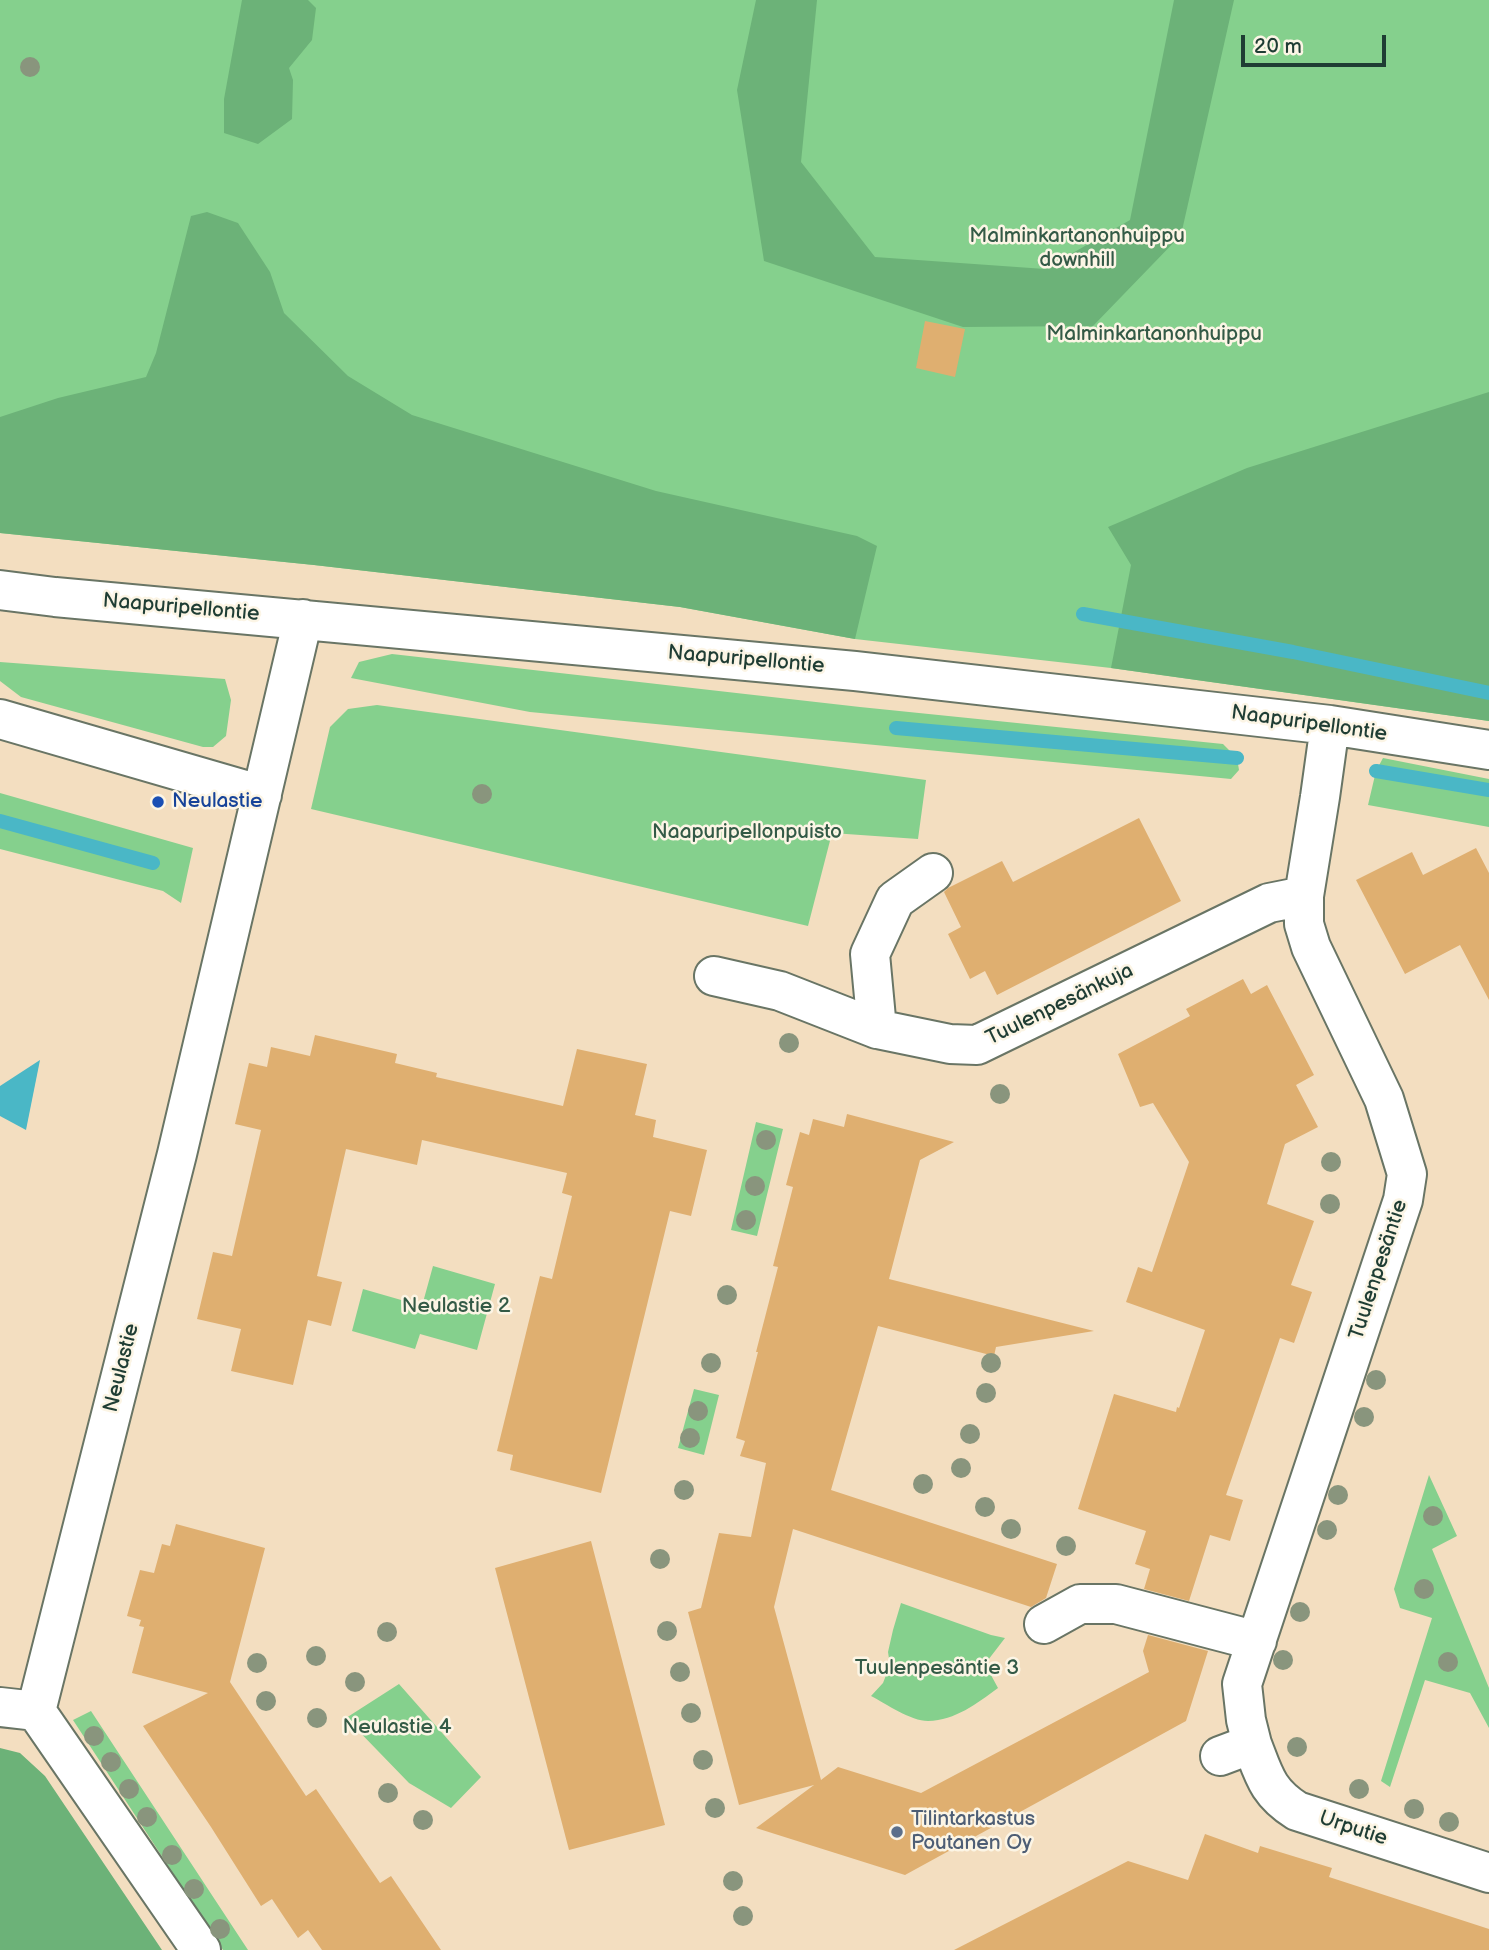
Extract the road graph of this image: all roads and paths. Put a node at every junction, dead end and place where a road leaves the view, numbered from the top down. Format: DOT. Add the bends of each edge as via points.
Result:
graph roads {
  1 [pos="0,590"];
  2 [pos="303,619"];
  3 [pos="0,719"];
  4 [pos="1329,725"];
  5 [pos="1489,750"];
  6 [pos="261,795"];
  7 [pos="933,873"];
  8 [pos="1304,896"];
  9 [pos="714,976"];
  10 [pos="877,1029"];
  11 [pos="1044,1624"];
  12 [pos="1257,1641"];
  13 [pos="18,1709"];
  14 [pos="1236,1750"];
  15 [pos="1489,1873"];
  16 [pos="201,1950"];
  1 -- 2 [label="street, Naapuripellontie"];
  2 -- 4 [label="street, Naapuripellontie" via="855,671"];
  2 -- 6 [label="street, Neulastie"];
  3 -- 6 [label="street"];
  4 -- 5 [label="street, Naapuripellontie"];
  4 -- 8 [label="street, Tuulenpesäntie"];
  6 -- 13 [label="street, Neulastie" via="177,1154"];
  7 -- 10 [label="street" via="895,900 870,954"];
  8 -- 10 [label="street, Tuulenpesänkuja" via="1269,903 977,1045 950,1045"];
  8 -- 12 [label="street, Tuulenpesäntie" via="1304,924 1311,947 1384,1099 1407,1174 1403,1200"];
  9 -- 10 [label="street, Tuulenpesänkuja" via="780,991"];
  11 -- 12 [label="street" via="1080,1604 1116,1604"];
  12 -- 14 [label="street, Tuulenpesäntie" via="1242,1684 1246,1720"];
  13 -- 16 [label="street, Neulastie"];
  14 -- 15 [label="street, Urputie" via="1281,1801 1297,1811"];
}
